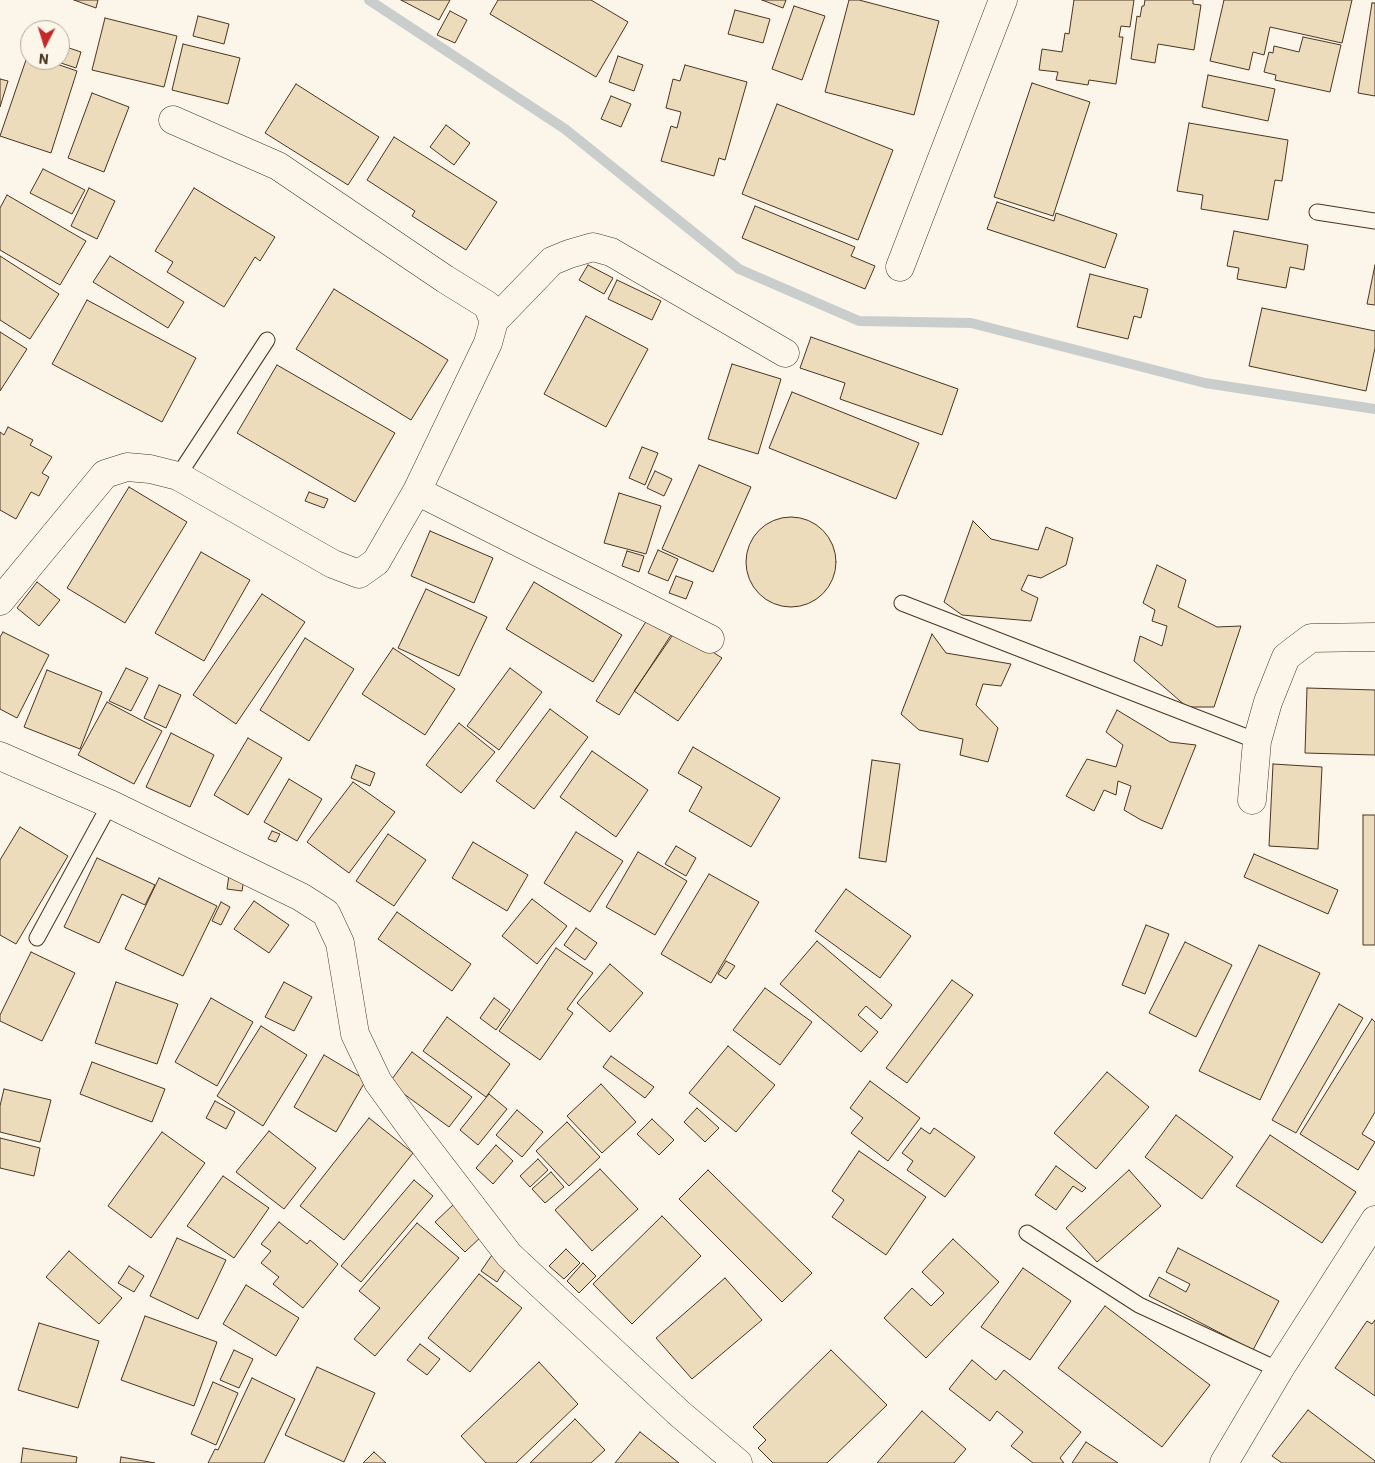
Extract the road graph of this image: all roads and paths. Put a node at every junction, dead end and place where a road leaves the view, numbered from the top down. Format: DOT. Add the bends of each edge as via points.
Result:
graph roads {
  1 [pos="1003,0"];
  2 [pos="173,120"];
  3 [pos="1317,212"];
  4 [pos="1375,221"];
  5 [pos="900,267"];
  6 [pos="494,321"];
  7 [pos="266,340"];
  8 [pos="785,353"];
  9 [pos="178,476"];
  10 [pos="417,491"];
  11 [pos="0,601"];
  12 [pos="902,603"];
  13 [pos="1375,637"];
  14 [pos="710,639"];
  15 [pos="1257,741"];
  16 [pos="0,756"];
  17 [pos="1252,800"];
  18 [pos="110,804"];
  19 [pos="37,938"];
  20 [pos="1375,1220"];
  21 [pos="1027,1234"];
  22 [pos="1279,1370"];
  23 [pos="738,1463"];
  24 [pos="1224,1463"];
  1 -- 5 [label="street"];
  2 -- 6 [label="street" via="278,166 487,305"];
  3 -- 4 [label="lane"];
  6 -- 8 [label="street" via="552,261 593,247 612,252"];
  6 -- 10 [label="street" via="488,343"];
  7 -- 9 [label="lane"];
  9 -- 10 [label="street" via="333,564 359,574 376,562"];
  9 -- 11 [label="street" via="127,467 105,474"];
  10 -- 14 [label="street"];
  12 -- 15 [label="lane"];
  13 -- 15 [label="street" via="1311,638 1286,657"];
  15 -- 17 [label="street"];
  16 -- 18 [label="street"];
  18 -- 19 [label="lane"];
  18 -- 23 [label="street" via="301,896 326,912 340,942 355,1034 378,1082 413,1130 509,1255 680,1414"];
  20 -- 22 [label="street"];
  21 -- 22 [label="lane" via="1139,1304"];
  22 -- 24 [label="street"];
}
